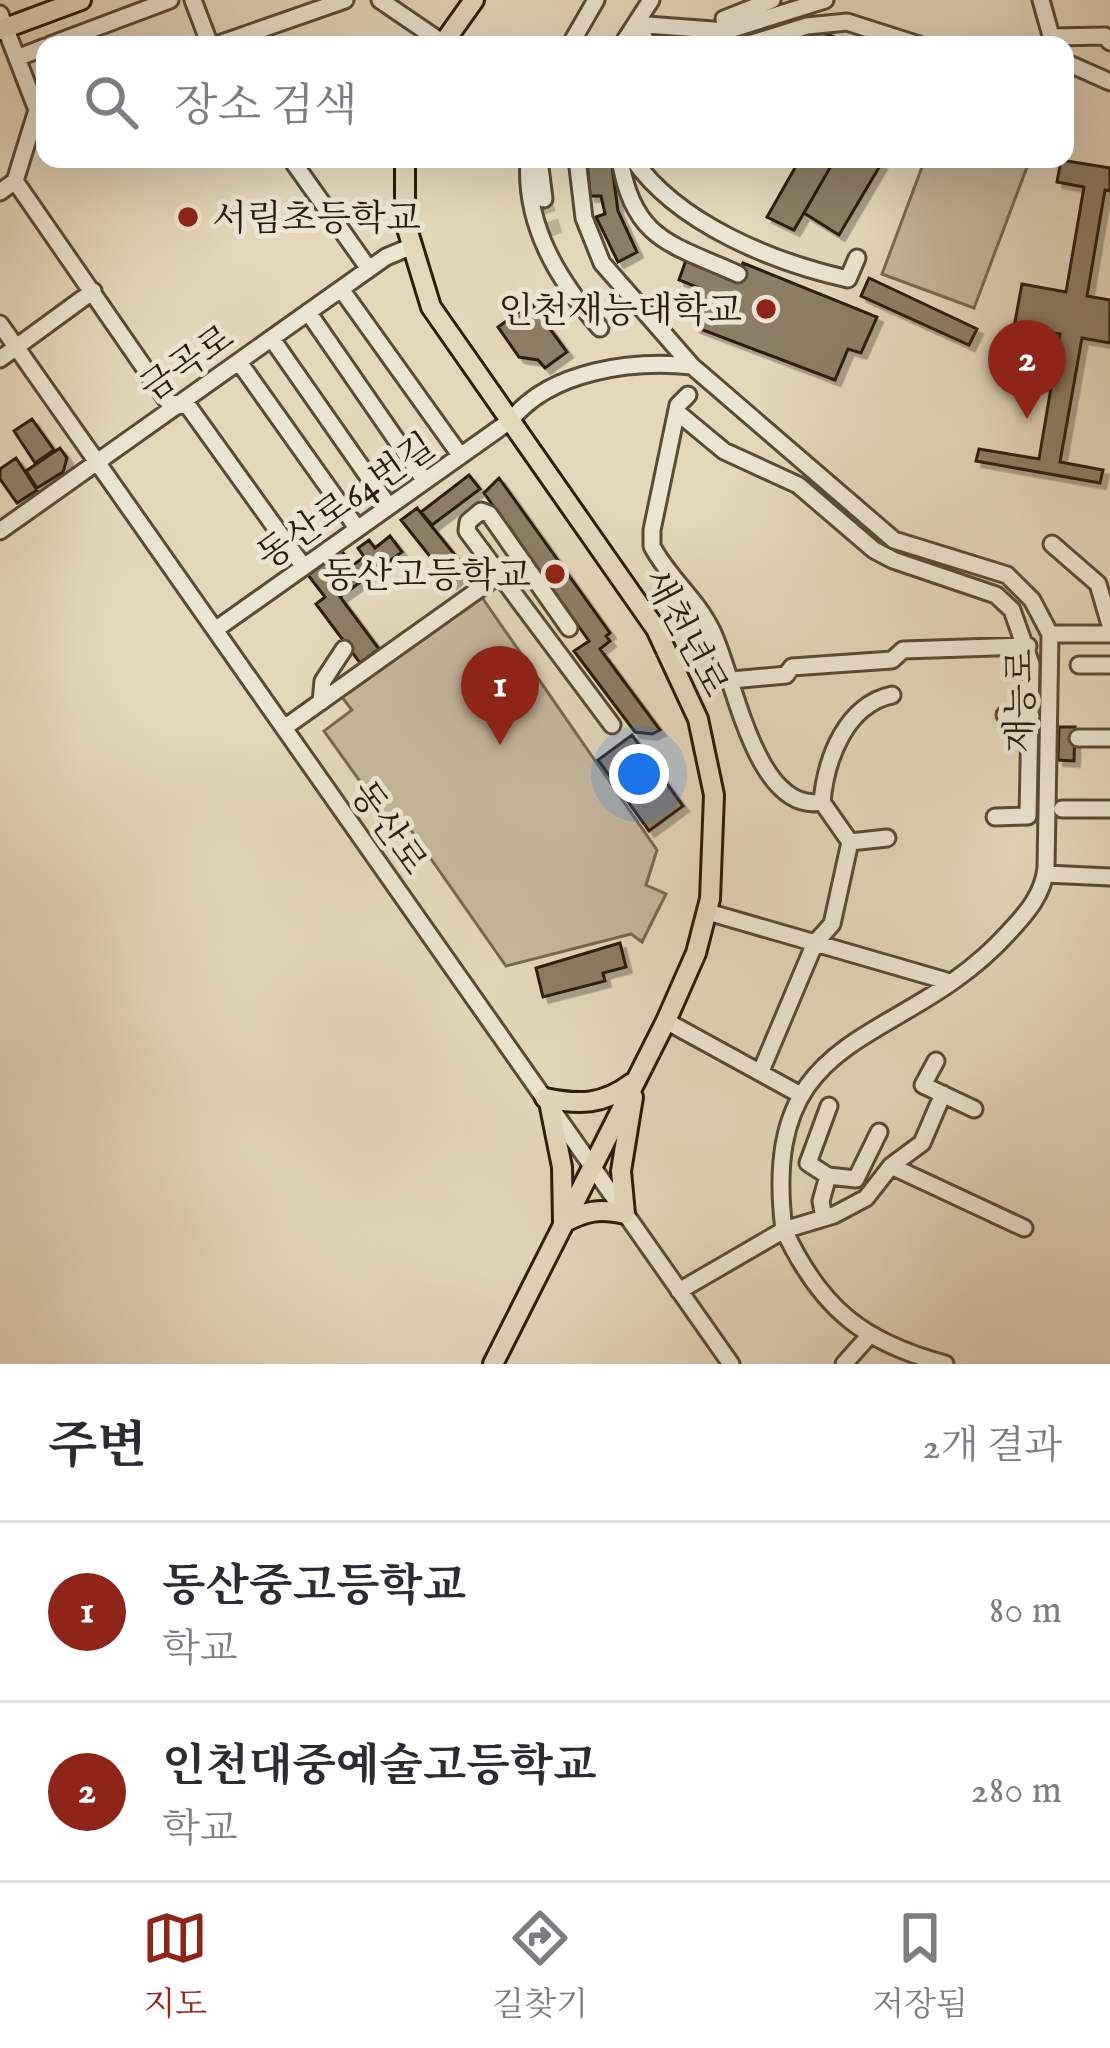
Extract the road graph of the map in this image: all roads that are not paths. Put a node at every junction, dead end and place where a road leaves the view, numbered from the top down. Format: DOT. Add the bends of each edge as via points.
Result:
graph roads {
  1 [pos="81,0"];
  2 [pos="170,0"];
  3 [pos="193,0"];
  4 [pos="345,0"];
  5 [pos="380,0"];
  6 [pos="474,0"];
  7 [pos="596,0"];
  8 [pos="651,0"];
  9 [pos="772,0"];
  10 [pos="825,0"];
  11 [pos="1041,0"];
  12 [pos="640,21"];
  13 [pos="2,24"];
  14 [pos="726,31"];
  15 [pos="75,36"];
  16 [pos="209,36"];
  17 [pos="241,36"];
  18 [pos="432,36"];
  19 [pos="449,36"];
  20 [pos="575,36"];
  21 [pos="629,36"];
  22 [pos="644,36"];
  23 [pos="775,36"];
  24 [pos="891,36"];
  25 [pos="1051,36"];
  26 [pos="1074,39"];
  27 [pos="1110,42"];
  28 [pos="36,50"];
  29 [pos="16,58"];
  30 [pos="1074,66"];
  31 [pos="1110,82"];
  32 [pos="36,98"];
  33 [pos="36,122"];
  34 [pos="297,168"];
  35 [pos="404,168"];
  36 [pos="529,168"];
  37 [pos="539,168"];
  38 [pos="578,168"];
  39 [pos="621,168"];
  40 [pos="641,168"];
  41 [pos="15,182"];
  42 [pos="0,192"];
  43 [pos="544,199"];
  44 [pos="410,247"];
  45 [pos="857,258"];
  46 [pos="369,269"];
  47 [pos="738,274"];
  48 [pos="341,289"];
  49 [pos="93,291"];
  50 [pos="308,312"];
  51 [pos="0,324"];
  52 [pos="600,328"];
  53 [pos="272,339"];
  54 [pos="16,346"];
  55 [pos="0,359"];
  56 [pos="238,362"];
  57 [pos="692,366"];
  58 [pos="688,395"];
  59 [pos="178,405"];
  60 [pos="677,412"];
  61 [pos="511,420"];
  62 [pos="460,455"];
  63 [pos="98,463"];
  64 [pos="424,480"];
  65 [pos="388,506"];
  66 [pos="356,528"];
  67 [pos="1,529"];
  68 [pos="1052,544"];
  69 [pos="303,566"];
  70 [pos="499,575"];
  71 [pos="569,628"];
  72 [pos="1110,629"];
  73 [pos="215,630"];
  74 [pos="1050,634"];
  75 [pos="1028,646"];
  76 [pos="344,649"];
  77 [pos="1078,665"];
  78 [pos="1110,665"];
  79 [pos="732,680"];
  80 [pos="892,695"];
  81 [pos="321,702"];
  82 [pos="1005,715"];
  83 [pos="1031,716"];
  84 [pos="612,725"];
  85 [pos="284,728"];
  86 [pos="1078,738"];
  87 [pos="1110,738"];
  88 [pos="822,802"];
  89 [pos="1062,809"];
  90 [pos="1110,809"];
  91 [pos="995,817"];
  92 [pos="887,838"];
  93 [pos="850,842"];
  94 [pos="1046,874"];
  95 [pos="1110,877"];
  96 [pos="708,912"];
  97 [pos="815,943"];
  98 [pos="950,982"];
  99 [pos="666,1021"];
  100 [pos="936,1061"];
  101 [pos="760,1071"];
  102 [pos="635,1080"];
  103 [pos="800,1094"];
  104 [pos="943,1094"];
  105 [pos="548,1102"];
  106 [pos="829,1106"];
  107 [pos="974,1109"];
  108 [pos="879,1132"];
  109 [pos="592,1166"];
  110 [pos="891,1166"];
  111 [pos="828,1176"];
  112 [pos="625,1214"];
  113 [pos="824,1218"];
  114 [pos="563,1223"];
  115 [pos="1024,1228"];
  116 [pos="784,1230"];
  117 [pos="679,1291"];
  118 [pos="868,1337"];
  119 [pos="493,1364"];
  120 [pos="731,1364"];
  121 [pos="844,1364"];
  122 [pos="945,1364"];
  1 -- 13 [label="main road"];
  2 -- 15 [label="street"];
  3 -- 16 [label="street"];
  4 -- 17 [label="street"];
  5 -- 18 [label="street"];
  6 -- 19 [label="main road"];
  7 -- 20 [label="street"];
  8 -- 12 [label="street"];
  9 -- 14 [label="street" via="724,19"];
  10 -- 14 [label="street"];
  11 -- 25 [label="street"];
  12 -- 14 [label="street"];
  12 -- 21 [label="street"];
  12 -- 22 [label="street"];
  13 -- 29 [label="street"];
  23 -- 24 [label="street" via="847,22"];
  26 -- 27 [label="street"];
  28 -- 29 [label="street"];
  29 -- 32 [label="street"];
  30 -- 31 [label="street"];
  33 -- 41 [label="street"];
  34 -- 46 [label="street"];
  35 -- 44 [label="main road, 새천년로"];
  36 -- 52 [label="street" via="547,251"];
  37 -- 43 [label="street"];
  38 -- 57 [label="street, 재능로" via="584,218 602,263"];
  39 -- 47 [label="street" via="647,230"];
  40 -- 45 [label="street" via="689,213 787,260 848,279"];
  41 -- 42 [label="street"];
  41 -- 49 [label="street"];
  44 -- 46 [label="street, 금곡로"];
  44 -- 61 [label="main road, 새천년로" via="442,326"];
  46 -- 48 [label="street, 금곡로"];
  48 -- 50 [label="street, 금곡로"];
  48 -- 62 [label="street"];
  49 -- 54 [label="street"];
  49 -- 59 [label="street" via="168,402"];
  50 -- 53 [label="street, 금곡로"];
  50 -- 64 [label="street"];
  51 -- 54 [label="street, 동산로"];
  53 -- 56 [label="street, 금곡로"];
  53 -- 65 [label="street"];
  54 -- 55 [label="street"];
  54 -- 63 [label="street, 동산로"];
  56 -- 59 [label="street, 금곡로"];
  56 -- 66 [label="street"];
  57 -- 61 [label="street, 동산로64번길" via="642,363 591,374 539,393"];
  57 -- 74 [label="street, 재능로" via="894,540 1007,575"];
  58 -- 60 [label="street"];
  59 -- 63 [label="street, 금곡로"];
  59 -- 69 [label="street" via="188,406"];
  60 -- 75 [label="street" via="724,451 798,485 874,550 996,595"];
  60 -- 79 [label="street" via="652,546 702,614"];
  61 -- 62 [label="street, 동산로64번길"];
  61 -- 96 [label="main road, 새천년로" via="656,629 689,697 713,795"];
  62 -- 64 [label="street, 동산로64번길"];
  63 -- 67 [label="street, 금곡로"];
  63 -- 73 [label="street, 동산로"];
  64 -- 65 [label="street, 동산로64번길"];
  65 -- 66 [label="street, 동산로64번길"];
  66 -- 69 [label="street, 동산로64번길"];
  68 -- 72 [label="street" via="1098,584"];
  69 -- 73 [label="street, 동산로64번길"];
  70 -- 71 [label="street" via="466,526 481,512"];
  70 -- 81 [label="street"];
  70 -- 84 [label="street"];
  72 -- 74 [label="street"];
  73 -- 85 [label="street, 동산로"];
  74 -- 94 [label="street, 재능로"];
  75 -- 79 [label="street" via="903,650 892,660"];
  75 -- 83 [label="street"];
  76 -- 81 [label="street" via="323,681"];
  77 -- 78 [label="street"];
  79 -- 88 [label="street" via="767,774 796,799"];
  80 -- 88 [label="street" via="850,718"];
  81 -- 85 [label="street"];
  82 -- 83 [label="street"];
  83 -- 91 [label="street" via="1028,816"];
  85 -- 105 [label="street, 동산로"];
  86 -- 87 [label="street"];
  88 -- 93 [label="street"];
  89 -- 90 [label="street"];
  92 -- 93 [label="street"];
  93 -- 97 [label="street" via="832,924"];
  94 -- 95 [label="street"];
  94 -- 98 [label="street, 재능로" via="1011,931"];
  96 -- 97 [label="street"];
  96 -- 99 [label="main road, 새천년로"];
  97 -- 98 [label="street"];
  97 -- 101 [label="street"];
  98 -- 103 [label="street, 재능로" via="834,1056"];
  99 -- 101 [label="street"];
  99 -- 102 [label="main road, 새천년로"];
  100 -- 104 [label="street" via="923,1085"];
  101 -- 103 [label="street"];
  102 -- 105 [label="main road" via="592,1103"];
  102 -- 109 [label="main road, 새천년로"];
  102 -- 112 [label="main road" via="621,1171"];
  103 -- 116 [label="street, 재능로" via="780,1161"];
  104 -- 107 [label="street"];
  104 -- 110 [label="street" via="922,1143"];
  105 -- 109 [label="street, 동산로"];
  105 -- 114 [label="main road"];
  106 -- 111 [label="street" via="808,1163"];
  108 -- 111 [label="street" via="856,1179"];
  109 -- 112 [label="street, 동산로"];
  109 -- 114 [label="main road, 새천년로"];
  110 -- 113 [label="street" via="866,1198"];
  110 -- 115 [label="street"];
  111 -- 113 [label="street"];
  112 -- 114 [label="main road" via="587,1210"];
  112 -- 117 [label="street, 동산로"];
  113 -- 116 [label="street"];
  114 -- 119 [label="main road, 새천년로"];
  116 -- 117 [label="street"];
  116 -- 118 [label="street" via="808,1275"];
  117 -- 120 [label="street, 동산로"];
  118 -- 121 [label="street"];
  118 -- 122 [label="street"];
}
